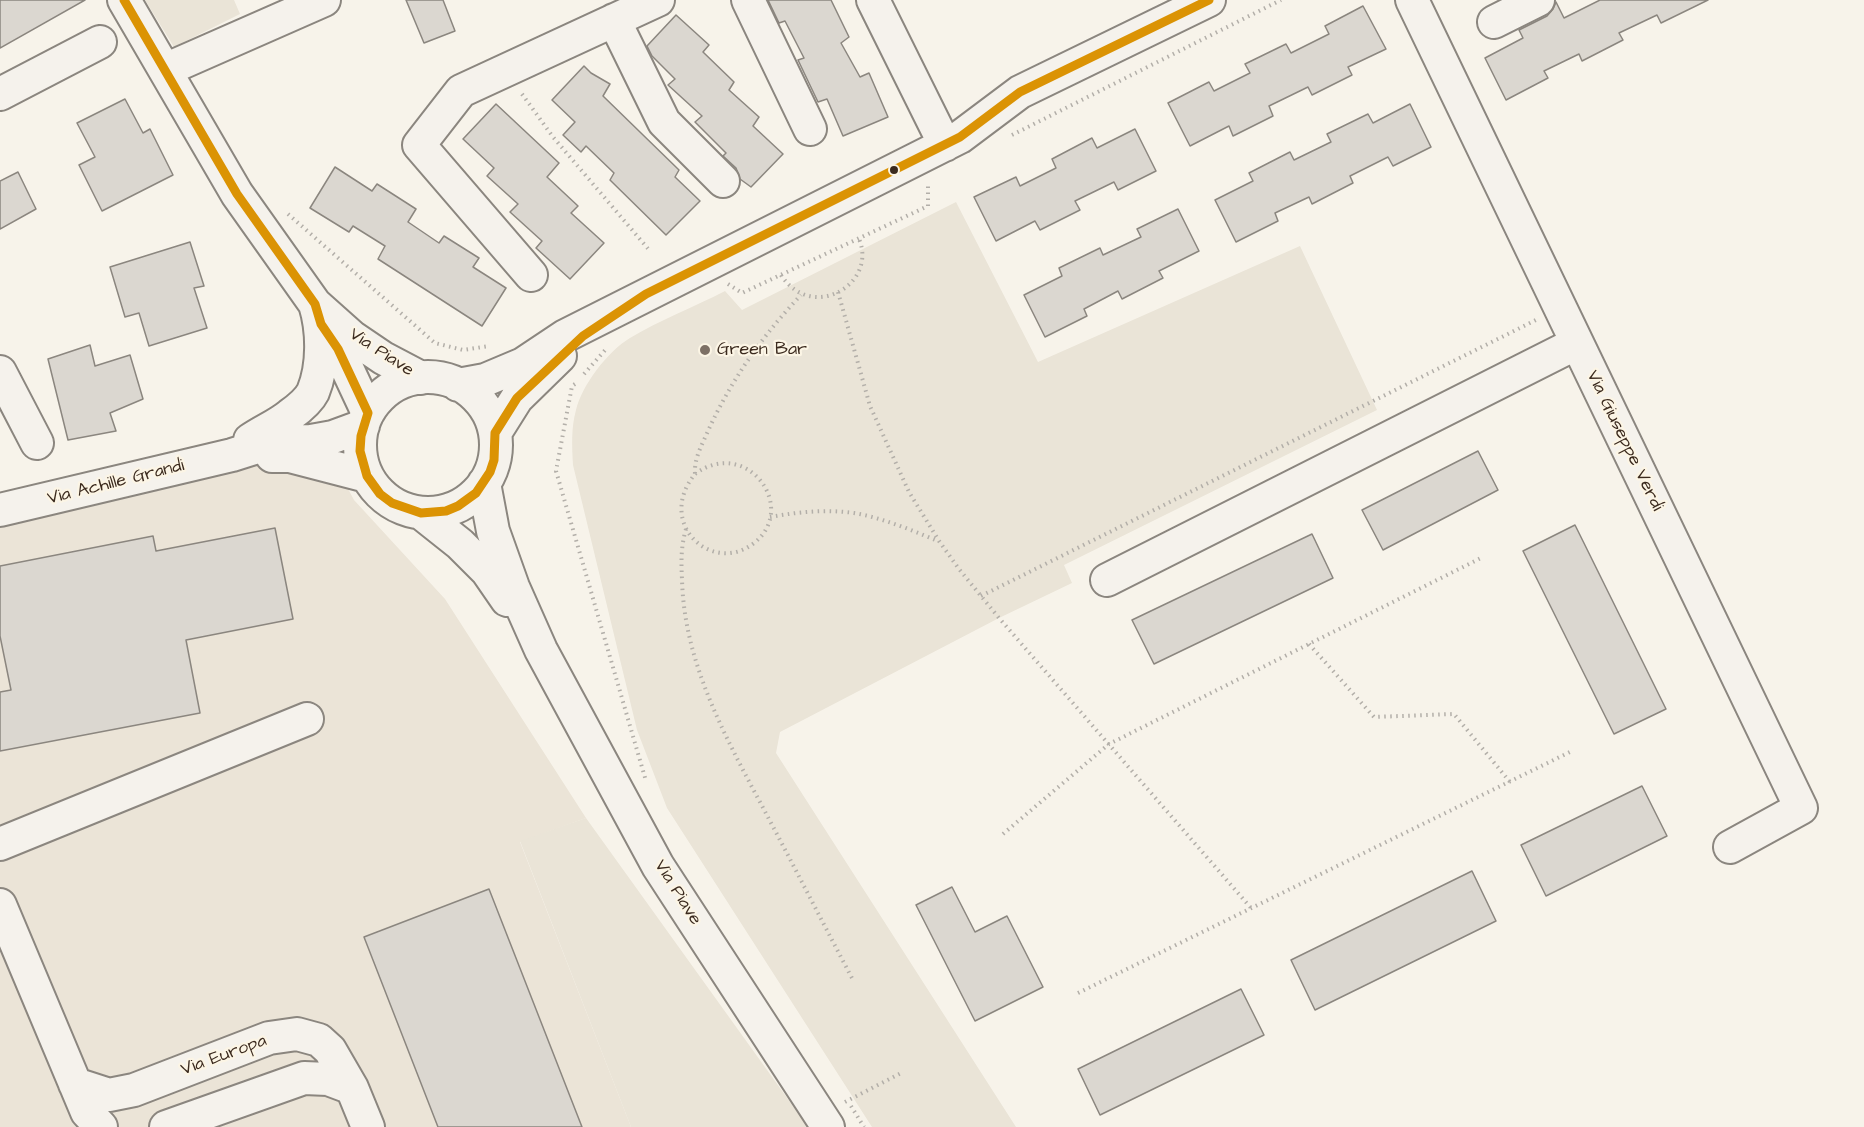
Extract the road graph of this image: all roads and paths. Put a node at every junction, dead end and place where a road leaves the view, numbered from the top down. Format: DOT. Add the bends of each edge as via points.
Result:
graph roads {
  1 [pos="124,0"];
  2 [pos="324,0"];
  3 [pos="658,0"];
  4 [pos="748,0"];
  5 [pos="873,0"];
  6 [pos="1209,0"];
  7 [pos="1281,0"];
  8 [pos="1412,0"];
  9 [pos="1538,0"];
  10 [pos="614,20"];
  11 [pos="1494,22"];
  12 [pos="100,42"];
  13 [pos="165,70"];
  14 [pos="521,92"];
  15 [pos="0,94"];
  16 [pos="810,129"];
  17 [pos="1012,135"];
  18 [pos="945,145"];
  19 [pos="927,178"];
  20 [pos="723,181"];
  21 [pos="285,212"];
  22 [pos="859,238"];
  23 [pos="650,251"];
  24 [pos="531,275"];
  25 [pos="781,275"];
  26 [pos="726,282"];
  27 [pos="838,292"];
  28 [pos="646,294"];
  29 [pos="801,294"];
  30 [pos="1560,308"];
  31 [pos="318,314"];
  32 [pos="1577,343"];
  33 [pos="610,345"];
  34 [pos="492,346"];
  35 [pos="0,372"];
  36 [pos="421,378"];
  37 [pos="458,385"];
  38 [pos="365,420"];
  39 [pos="495,433"];
  40 [pos="37,443"];
  41 [pos="232,455"];
  42 [pos="695,474"];
  43 [pos="368,477"];
  44 [pos="484,483"];
  45 [pos="0,510"];
  46 [pos="421,513"];
  47 [pos="770,517"];
  48 [pos="686,529"];
  49 [pos="939,541"];
  50 [pos="1481,558"];
  51 [pos="1107,580"];
  52 [pos="981,596"];
  53 [pos="1309,644"];
  54 [pos="541,650"];
  55 [pos="307,719"];
  56 [pos="1109,744"];
  57 [pos="1572,751"];
  58 [pos="1510,782"];
  59 [pos="648,788"];
  60 [pos="1003,834"];
  61 [pos="0,844"];
  62 [pos="1730,847"];
  63 [pos="0,905"];
  64 [pos="1251,908"];
  65 [pos="853,980"];
  66 [pos="1078,993"];
  67 [pos="903,1072"];
  68 [pos="75,1084"];
  69 [pos="352,1088"];
  70 [pos="847,1101"];
  71 [pos="833,1116"];
  72 [pos="101,1127"];
  73 [pos="166,1127"];
  74 [pos="368,1127"];
  75 [pos="864,1127"];
  1 -- 13 [label="street, Via Piave"];
  2 -- 13 [label="street"];
  3 -- 10 [label="street"];
  4 -- 16 [label="street"];
  5 -- 18 [label="street"];
  6 -- 18 [label="street" via="1020,92"];
  7 -- 17 [label="path"];
  8 -- 30 [label="street, Via Giuseppe Verdi"];
  9 -- 11 [label="street"];
  10 -- 20 [label="street" via="664,122"];
  10 -- 24 [label="street" via="461,91 419,145"];
  12 -- 15 [label="street"];
  13 -- 31 [label="street, Via Piave" via="237,194"];
  14 -- 23 [label="path" via="553,137"];
  18 -- 28 [label="street"];
  19 -- 22 [label="path" via="928,206"];
  21 -- 34 [label="path" via="435,344 463,351"];
  22 -- 25 [label="path"];
  22 -- 27 [label="path" via="863,249 861,265 854,278"];
  25 -- 26 [label="path" via="742,293"];
  25 -- 29 [label="path" via="788,286"];
  27 -- 29 [label="path" via="818,298"];
  27 -- 49 [label="path" via="870,406 909,492"];
  28 -- 37 [label="street" via="565,336 523,364 485,380"];
  28 -- 39 [label="street" via="584,336 546,369 517,398"];
  29 -- 42 [label="path" via="754,349 735,380 697,456"];
  30 -- 32 [label="street, Via Giuseppe Verdi"];
  30 -- 52 [label="path"];
  31 -- 36 [label="street, Via Piave" via="383,358"];
  31 -- 38 [label="street" via="338,349"];
  31 -- 41 [label="street, Via Achille Grandi" via="319,367 312,394 289,417"];
  32 -- 51 [label="street"];
  32 -- 62 [label="street, Via Giuseppe Verdi" via="1802,808"];
  33 -- 59 [label="path" via="572,386 556,471"];
  35 -- 40 [label="street"];
  36 -- 37 [label="street, Via Piave"];
  36 -- 38 [label="street, Via Piave" via="393,388 375,403"];
  37 -- 39 [label="street, Via Piave" via="485,409"];
  38 -- 41 [label="street, Via Achille Grandi" via="333,436 273,442"];
  38 -- 43 [label="street, Via Piave" via="360,451"];
  39 -- 44 [label="street, Via Piave" via="494,460"];
  41 -- 43 [label="street, Via Achille Grandi" via="290,456"];
  41 -- 45 [label="street, Via Achille Grandi"];
  42 -- 47 [label="path" via="715,464 745,467 766,488 771,502"];
  42 -- 48 [label="path" via="681,500"];
  43 -- 46 [label="street, Via Piave" via="392,503"];
  44 -- 46 [label="street, Via Piave" via="458,506"];
  44 -- 54 [label="street, Via Piave" via="494,531 513,587"];
  46 -- 54 [label="street, Via Piave" via="487,571"];
  47 -- 48 [label="path" via="755,542 728,553 700,545"];
  47 -- 49 [label="path" via="821,511 854,513"];
  48 -- 65 [label="path" via="681,551 682,590 693,658 732,747"];
  49 -- 52 [label="path"];
  50 -- 53 [label="path"];
  52 -- 56 [label="path"];
  53 -- 56 [label="path"];
  53 -- 58 [label="path" via="1374,717 1454,714"];
  54 -- 71 [label="street, Via Piave" via="658,866"];
  55 -- 61 [label="street"];
  56 -- 60 [label="path"];
  56 -- 64 [label="path"];
  57 -- 58 [label="path"];
  58 -- 64 [label="path"];
  63 -- 68 [label="street"];
  64 -- 66 [label="path"];
  67 -- 70 [label="path"];
  68 -- 69 [label="street, Via Europa" via="110,1095 134,1090 269,1038 297,1034 319,1040 330,1050"];
  68 -- 72 [label="street" via="87,1112"];
  69 -- 73 [label="street" via="328,1079 304,1078"];
  69 -- 74 [label="street, Via Europa"];
  70 -- 71 [label="path"];
  70 -- 75 [label="path"];
}
